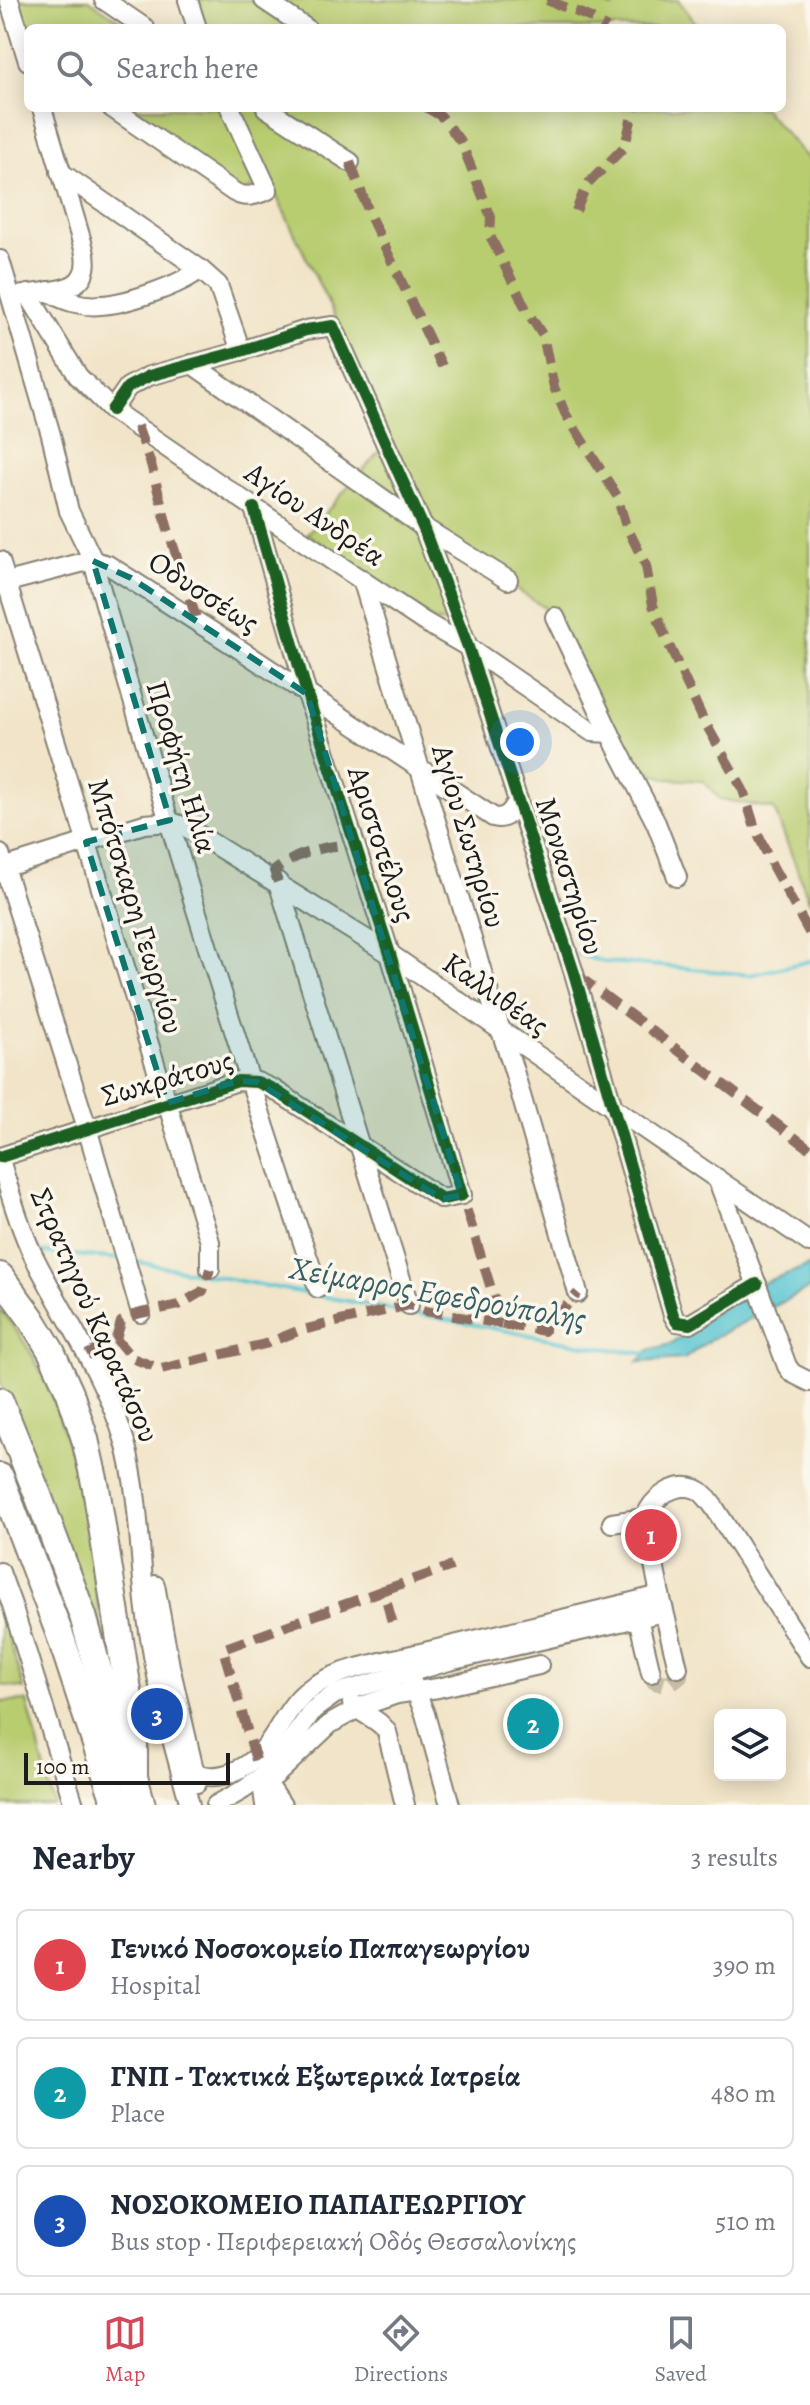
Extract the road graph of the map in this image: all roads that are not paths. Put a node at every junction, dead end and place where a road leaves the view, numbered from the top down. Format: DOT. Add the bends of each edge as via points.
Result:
graph roads {
  1 [pos="9,0"];
  2 [pos="104,0"];
  3 [pos="188,0"];
  4 [pos="264,0"];
  5 [pos="139,24"];
  6 [pos="196,24"];
  7 [pos="300,24"];
  8 [pos="24,45"];
  9 [pos="43,112"];
  10 [pos="118,112"];
  11 [pos="232,112"];
  12 [pos="272,112"];
  13 [pos="350,162"];
  14 [pos="60,172"];
  15 [pos="0,260"];
  16 [pos="200,269"];
  17 [pos="48,291"];
  18 [pos="13,297"];
  19 [pos="241,351"];
  20 [pos="192,364"];
  21 [pos="112,410"];
  22 [pos="254,508"];
  23 [pos="423,527"];
  24 [pos="0,561"];
  25 [pos="93,561"];
  26 [pos="362,579"];
  27 [pos="508,580"];
  28 [pos="3,583"];
  29 [pos="555,617"];
  30 [pos="468,647"];
  31 [pos="307,694"];
  32 [pos="610,733"];
  33 [pos="418,767"];
  34 [pos="518,800"];
  35 [pos="171,822"];
  36 [pos="86,842"];
  37 [pos="1,863"];
  38 [pos="677,877"];
  39 [pos="278,882"];
  40 [pos="390,954"];
  41 [pos="501,1031"];
  42 [pos="249,1080"];
  43 [pos="167,1103"];
  44 [pos="612,1108"];
  45 [pos="87,1128"];
  46 [pos="359,1146"];
  47 [pos="0,1159"];
  48 [pos="717,1178"];
  49 [pos="462,1195"];
  50 [pos="810,1243"];
  51 [pos="210,1269"];
  52 [pos="0,1276"];
  53 [pos="757,1284"];
  54 [pos="318,1288"];
  55 [pos="578,1293"];
  56 [pos="409,1305"];
  57 [pos="141,1313"];
  58 [pos="810,1382"];
  59 [pos="0,1401"];
  60 [pos="0,1477"];
  61 [pos="136,1493"];
  62 [pos="645,1518"];
  63 [pos="612,1523"];
  64 [pos="0,1572"];
  65 [pos="662,1604"];
  66 [pos="638,1618"];
  67 [pos="810,1657"];
  68 [pos="404,1665"];
  69 [pos="539,1665"];
  70 [pos="678,1668"];
  71 [pos="651,1673"];
  72 [pos="337,1684"];
  73 [pos="417,1691"];
  74 [pos="356,1708"];
  75 [pos="194,1772"];
  76 [pos="264,1774"];
  77 [pos="134,1777"];
  78 [pos="74,1805"];
  79 [pos="116,1805"];
  80 [pos="142,1805"];
  81 [pos="190,1805"];
  82 [pos="203,1805"];
  83 [pos="216,1805"];
  84 [pos="234,1805"];
  85 [pos="265,1805"];
  86 [pos="282,1805"];
  87 [pos="405,1805"];
  88 [pos="450,1805"];
  1 -- 8 [label="street"];
  2 -- 5 [label="street"];
  3 -- 6 [label="street"];
  4 -- 7 [label="street"];
  9 -- 14 [label="street"];
  10 -- 11 [label="street" via="239,195 253,196 268,190"];
  12 -- 13 [label="street"];
  14 -- 16 [label="street"];
  14 -- 17 [label="street" via="87,267 70,287"];
  15 -- 18 [label="street, Προφήτη Ηλία"];
  16 -- 17 [label="street" via="163,289 100,306"];
  16 -- 19 [label="street" via="218,285"];
  17 -- 18 [label="street"];
  18 -- 21 [label="street, Αγίου Ανδρέα"];
  18 -- 25 [label="street, Προφήτη Ηλία" via="69,511"];
  19 -- 20 [label="street"];
  19 -- 23 [label="street, Μοναστηρίου" via="333,326"];
  20 -- 21 [label="street" via="136,381"];
  20 -- 23 [label="street"];
  21 -- 22 [label="street, Αγίου Ανδρέα"];
  22 -- 26 [label="street, Αγίου Ανδρέα"];
  22 -- 31 [label="street, Αριστοτέλους"];
  23 -- 27 [label="street"];
  23 -- 30 [label="street, Μοναστηρίου"];
  24 -- 28 [label="street, Μπότσκαρη Γεωργίου"];
  25 -- 28 [label="street"];
  25 -- 31 [label="street, Οδυσσέως" via="131,578"];
  25 -- 35 [label="street, Προφήτη Ηλία"];
  26 -- 30 [label="street, Αγίου Ανδρέα"];
  26 -- 33 [label="street, Αγίου Σωτηρίου"];
  28 -- 36 [label="street, Μπότσκαρη Γεωργίου"];
  29 -- 32 [label="street"];
  30 -- 32 [label="street, Αγίου Ανδρέα" via="592,732"];
  30 -- 34 [label="street, Μοναστηρίου"];
  31 -- 33 [label="street, Οδυσσέως"];
  31 -- 40 [label="street, Αριστοτέλους"];
  32 -- 38 [label="street"];
  33 -- 34 [label="street, Οδυσσέως" via="497,818 509,814"];
  33 -- 41 [label="street, Αγίου Σωτηρίου"];
  34 -- 44 [label="street, Μοναστηρίου"];
  35 -- 36 [label="street" via="144,824"];
  35 -- 39 [label="street, Καλλιθέας"];
  35 -- 42 [label="street, Προφήτη Ηλία"];
  36 -- 37 [label="street"];
  36 -- 43 [label="street, Μπότσκαρη Γεωργίου"];
  37 -- 45 [label="street"];
  39 -- 40 [label="street, Καλλιθέας"];
  39 -- 46 [label="street"];
  40 -- 41 [label="street, Καλλιθέας"];
  40 -- 49 [label="street, Αριστοτέλους"];
  41 -- 44 [label="street, Καλλιθέας"];
  41 -- 55 [label="street, Αγίου Σωτηρίου"];
  42 -- 43 [label="street, Σωκράτους"];
  42 -- 46 [label="street, Σωκράτους" via="273,1089"];
  42 -- 54 [label="street, Προφήτη Ηλία"];
  43 -- 45 [label="street, Σωκράτους"];
  43 -- 51 [label="street, Μπότσκαρη Γεωργίου" via="210,1242"];
  44 -- 48 [label="street, Καλλιθέας"];
  44 -- 53 [label="street, Μοναστηρίου" via="677,1322 690,1324"];
  45 -- 47 [label="street, Σωκράτους"];
  45 -- 57 [label="street"];
  46 -- 49 [label="street, Σωκράτους" via="442,1199"];
  46 -- 56 [label="street"];
  47 -- 61 [label="street, Στρατηγού Καρατάσου" via="34,1258 116,1416"];
  48 -- 50 [label="street, Καλλιθέας"];
  48 -- 53 [label="street"];
  52 -- 77 [label="highway" via="51,1351 88,1451 134,1729"];
  53 -- 58 [label="street" via="787,1366"];
  59 -- 77 [label="highway" via="83,1616"];
  60 -- 79 [label="highway"];
  61 -- 75 [label="street"];
  61 -- 81 [label="street" via="153,1659"];
  62 -- 63 [label="street"];
  62 -- 65 [label="street"];
  62 -- 67 [label="street" via="656,1500 671,1490 694,1489 705,1496"];
  64 -- 78 [label="street"];
  65 -- 66 [label="street"];
  65 -- 68 [label="street"];
  65 -- 70 [label="street"];
  66 -- 68 [label="street"];
  66 -- 71 [label="street"];
  68 -- 72 [label="street"];
  68 -- 73 [label="street"];
  69 -- 73 [label="street"];
  72 -- 74 [label="street"];
  72 -- 76 [label="street" via="313,1686"];
  73 -- 74 [label="street"];
  73 -- 88 [label="street"];
  74 -- 76 [label="street" via="325,1728 296,1757"];
  74 -- 87 [label="street" via="387,1732"];
  75 -- 76 [label="street" via="224,1775 248,1765"];
  75 -- 82 [label="street"];
  76 -- 83 [label="street"];
  76 -- 84 [label="street"];
  76 -- 85 [label="street"];
  76 -- 86 [label="street"];
  77 -- 80 [label="highway"];
}
